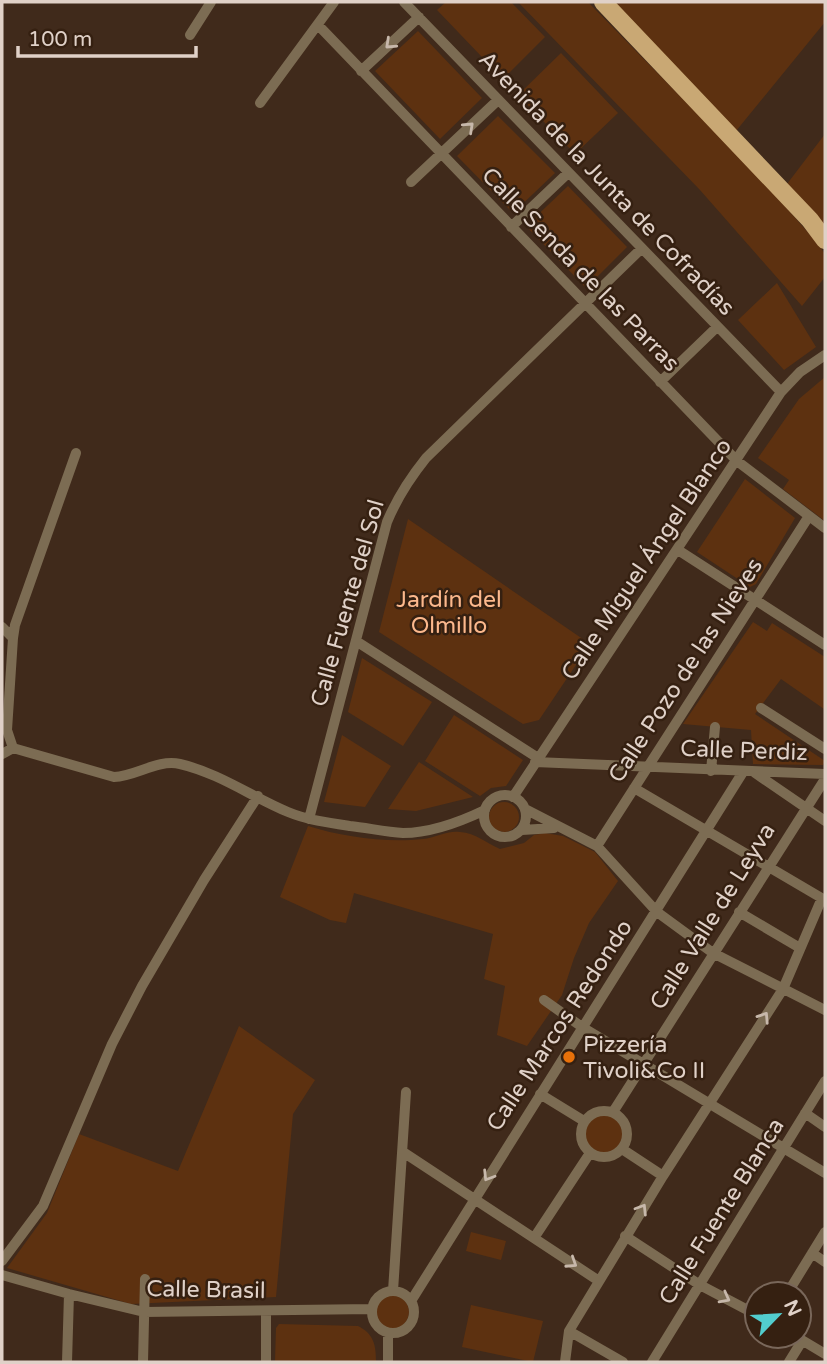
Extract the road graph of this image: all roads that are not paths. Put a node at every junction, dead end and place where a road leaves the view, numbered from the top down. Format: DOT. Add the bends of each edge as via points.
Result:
graph roads {
  1 [pos="211,2"];
  2 [pos="334,2"];
  3 [pos="404,2"];
  4 [pos="603,2"];
  5 [pos="419,17"];
  6 [pos="318,25"];
  7 [pos="190,35"];
  8 [pos="361,71"];
  9 [pos="497,101"];
  10 [pos="260,103"];
  11 [pos="441,154"];
  12 [pos="568,173"];
  13 [pos="411,182"];
  14 [pos="511,227"];
  15 [pos="825,240"];
  16 [pos="641,249"];
  17 [pos="586,305"];
  18 [pos="717,327"];
  19 [pos="825,355"];
  20 [pos="660,382"];
  21 [pos="781,392"];
  22 [pos="76,453"];
  23 [pos="737,461"];
  24 [pos="809,516"];
  25 [pos="825,528"];
  26 [pos="678,550"];
  27 [pos="756,599"];
  28 [pos="2,626"];
  29 [pos="13,638"];
  30 [pos="356,641"];
  31 [pos="825,645"];
  32 [pos="761,708"];
  33 [pos="715,727"];
  34 [pos="13,748"];
  35 [pos="825,749"];
  36 [pos="2,754"];
  37 [pos="537,760"];
  38 [pos="647,768"];
  39 [pos="711,771"];
  40 [pos="748,772"];
  41 [pos="825,776"];
  42 [pos="634,788"];
  43 [pos="258,796"];
  44 [pos="513,797"];
  45 [pos="805,808"];
  46 [pos="525,809"];
  47 [pos="485,810"];
  48 [pos="309,819"];
  49 [pos="461,821"];
  50 [pos="825,821"];
  51 [pos="488,829"];
  52 [pos="563,829"];
  53 [pos="522,830"];
  54 [pos="707,830"];
  55 [pos="597,846"];
  56 [pos="768,866"];
  57 [pos="824,899"];
  58 [pos="657,912"];
  59 [pos="739,912"];
  60 [pos="800,948"];
  61 [pos="713,953"];
  62 [pos="782,989"];
  63 [pos="825,996"];
  64 [pos="544,1000"];
  65 [pos="822,1008"];
  66 [pos="582,1027"];
  67 [pos="643,1063"];
  68 [pos="824,1084"];
  69 [pos="406,1092"];
  70 [pos="540,1094"];
  71 [pos="709,1102"];
  72 [pos="613,1112"];
  73 [pos="805,1114"];
  74 [pos="584,1121"];
  75 [pos="825,1127"];
  76 [pos="784,1148"];
  77 [pos="622,1149"];
  78 [pos="402,1152"];
  79 [pos="590,1153"];
  80 [pos="825,1172"];
  81 [pos="663,1176"];
  82 [pos="473,1200"];
  83 [pos="825,1232"];
  84 [pos="625,1236"];
  85 [pos="534,1238"];
  86 [pos="812,1253"];
  87 [pos="2,1261"];
  88 [pos="825,1262"];
  89 [pos="2,1275"];
  90 [pos="145,1279"];
  91 [pos="796,1280"];
  92 [pos="599,1281"];
  93 [pos="700,1285"];
  94 [pos="393,1291"];
  95 [pos="69,1294"];
  96 [pos="411,1301"];
  97 [pos="743,1308"];
  98 [pos="372,1309"];
  99 [pos="144,1311"];
  100 [pos="266,1311"];
  101 [pos="569,1331"];
  102 [pos="388,1333"];
  103 [pos="67,1362"];
  104 [pos="143,1362"];
  105 [pos="266,1362"];
  106 [pos="387,1362"];
  107 [pos="565,1362"];
  108 [pos="623,1362"];
  109 [pos="652,1362"];
  1 -- 7 [label="street"];
  2 -- 6 [label="street"];
  3 -- 5 [label="street, Avenida de la Junta de Cofradías"];
  4 -- 15 [label="main road"];
  5 -- 8 [label="street, one-way"];
  5 -- 9 [label="street, Avenida de la Junta de Cofradías"];
  6 -- 8 [label="street, Calle Senda de las Parras"];
  6 -- 10 [label="street"];
  8 -- 11 [label="street, Calle Senda de las Parras"];
  11 -- 9 [label="street, one-way"];
  9 -- 12 [label="street, Avenida de la Junta de Cofradías"];
  11 -- 13 [label="street"];
  11 -- 14 [label="street, Calle Senda de las Parras"];
  12 -- 14 [label="street"];
  12 -- 16 [label="street, Avenida de la Junta de Cofradías"];
  14 -- 17 [label="street, Calle Senda de las Parras"];
  16 -- 17 [label="street, Calle Fuente del Sol"];
  16 -- 18 [label="street, Avenida de la Junta de Cofradías"];
  17 -- 20 [label="street, Calle Senda de las Parras"];
  17 -- 30 [label="street, Calle Fuente del Sol" via="407,481 387,522"];
  18 -- 20 [label="street"];
  18 -- 21 [label="street, Avenida de la Junta de Cofradías"];
  19 -- 21 [label="street, Calle Miguel Ángel Blanco"];
  20 -- 23 [label="street, Calle Senda de las Parras"];
  21 -- 23 [label="street, Calle Miguel Ángel Blanco"];
  22 -- 29 [label="street"];
  23 -- 24 [label="street, Calle Senda de las Parras"];
  23 -- 26 [label="street, Calle Miguel Ángel Blanco"];
  24 -- 25 [label="street, Calle Senda de las Parras"];
  24 -- 27 [label="street, Calle Pozo de las Nieves"];
  26 -- 27 [label="street"];
  26 -- 37 [label="street, Calle Miguel Ángel Blanco"];
  27 -- 31 [label="street"];
  27 -- 38 [label="street, Calle Pozo de las Nieves"];
  28 -- 29 [label="street"];
  29 -- 34 [label="street" via="7,730"];
  30 -- 37 [label="street, Calle Perdiz"];
  30 -- 48 [label="street, Calle Fuente del Sol"];
  32 -- 35 [label="street"];
  33 -- 39 [label="street"];
  34 -- 36 [label="street"];
  34 -- 43 [label="street" via="114,777 128,777 165,763 179,764"];
  37 -- 38 [label="street, Calle Perdiz"];
  37 -- 44 [label="street, Calle Miguel Ángel Blanco"];
  38 -- 39 [label="street, Calle Perdiz"];
  38 -- 42 [label="street, Calle Pozo de las Nieves"];
  39 -- 40 [label="street, Calle Perdiz"];
  40 -- 41 [label="street, Calle Perdiz"];
  40 -- 45 [label="street"];
  40 -- 54 [label="street, Calle Marcos Redondo"];
  41 -- 45 [label="street, Calle Valle de Leyva"];
  42 -- 54 [label="street"];
  42 -- 55 [label="street, Calle Pozo de las Nieves"];
  43 -- 48 [label="street"];
  43 -- 87 [label="street" via="142,986 112,1044 43,1206"];
  44 -- 46 [label="street"];
  44 -- 47 [label="street" via="497,797"];
  45 -- 50 [label="street"];
  45 -- 56 [label="street, Calle Valle de Leyva"];
  46 -- 52 [label="street"];
  46 -- 53 [label="street"];
  47 -- 49 [label="street"];
  47 -- 51 [label="street"];
  48 -- 49 [label="street" via="403,832"];
  49 -- 51 [label="street"];
  51 -- 53 [label="street" via="503,838"];
  52 -- 53 [label="street"];
  52 -- 55 [label="street"];
  54 -- 56 [label="street"];
  54 -- 58 [label="street, Calle Marcos Redondo"];
  55 -- 58 [label="street"];
  56 -- 57 [label="street"];
  56 -- 59 [label="street, Calle Valle de Leyva"];
  57 -- 60 [label="street"];
  58 -- 61 [label="street"];
  58 -- 66 [label="street, Calle Marcos Redondo"];
  59 -- 60 [label="street"];
  59 -- 61 [label="street, Calle Valle de Leyva"];
  60 -- 62 [label="street"];
  61 -- 62 [label="street"];
  61 -- 67 [label="street, Calle Valle de Leyva"];
  62 -- 65 [label="street"];
  71 -- 62 [label="street, one-way"];
  63 -- 65 [label="street"];
  64 -- 66 [label="street"];
  66 -- 67 [label="street"];
  66 -- 70 [label="street, Calle Marcos Redondo"];
  67 -- 71 [label="street"];
  67 -- 72 [label="street, Calle Valle de Leyva"];
  68 -- 73 [label="street, Calle Fuente Blanca"];
  69 -- 78 [label="street"];
  70 -- 74 [label="street"];
  70 -- 82 [label="street, Calle Marcos Redondo, one-way"];
  71 -- 76 [label="street"];
  71 -- 81 [label="street"];
  72 -- 74 [label="street" via="594,1112"];
  72 -- 77 [label="street" via="628,1131"];
  73 -- 75 [label="street"];
  73 -- 76 [label="street, Calle Fuente Blanca"];
  74 -- 79 [label="street" via="582,1142"];
  76 -- 80 [label="street"];
  76 -- 93 [label="street, Calle Fuente Blanca"];
  77 -- 79 [label="street" via="605,1157"];
  77 -- 81 [label="street"];
  78 -- 82 [label="street"];
  78 -- 94 [label="street"];
  79 -- 85 [label="street"];
  84 -- 81 [label="street, one-way"];
  82 -- 85 [label="street"];
  82 -- 96 [label="street, Calle Marcos Redondo"];
  83 -- 86 [label="street"];
  84 -- 92 [label="street"];
  84 -- 93 [label="street"];
  85 -- 92 [label="street, one-way"];
  86 -- 88 [label="street"];
  86 -- 91 [label="street"];
  89 -- 95 [label="street, Calle Brasil"];
  90 -- 99 [label="street"];
  92 -- 101 [label="street"];
  93 -- 97 [label="street, one-way"];
  93 -- 109 [label="street, Calle Fuente Blanca"];
  94 -- 96 [label="street"];
  94 -- 98 [label="street" via="380,1295"];
  95 -- 99 [label="street, Calle Brasil"];
  95 -- 103 [label="street"];
  96 -- 102 [label="street" via="412,1321 402,1331"];
  98 -- 100 [label="street, Calle Brasil"];
  98 -- 102 [label="street" via="376,1326"];
  99 -- 100 [label="street, Calle Brasil"];
  99 -- 104 [label="street"];
  100 -- 105 [label="street"];
  101 -- 107 [label="street"];
  101 -- 108 [label="street"];
  102 -- 106 [label="street"];
}
